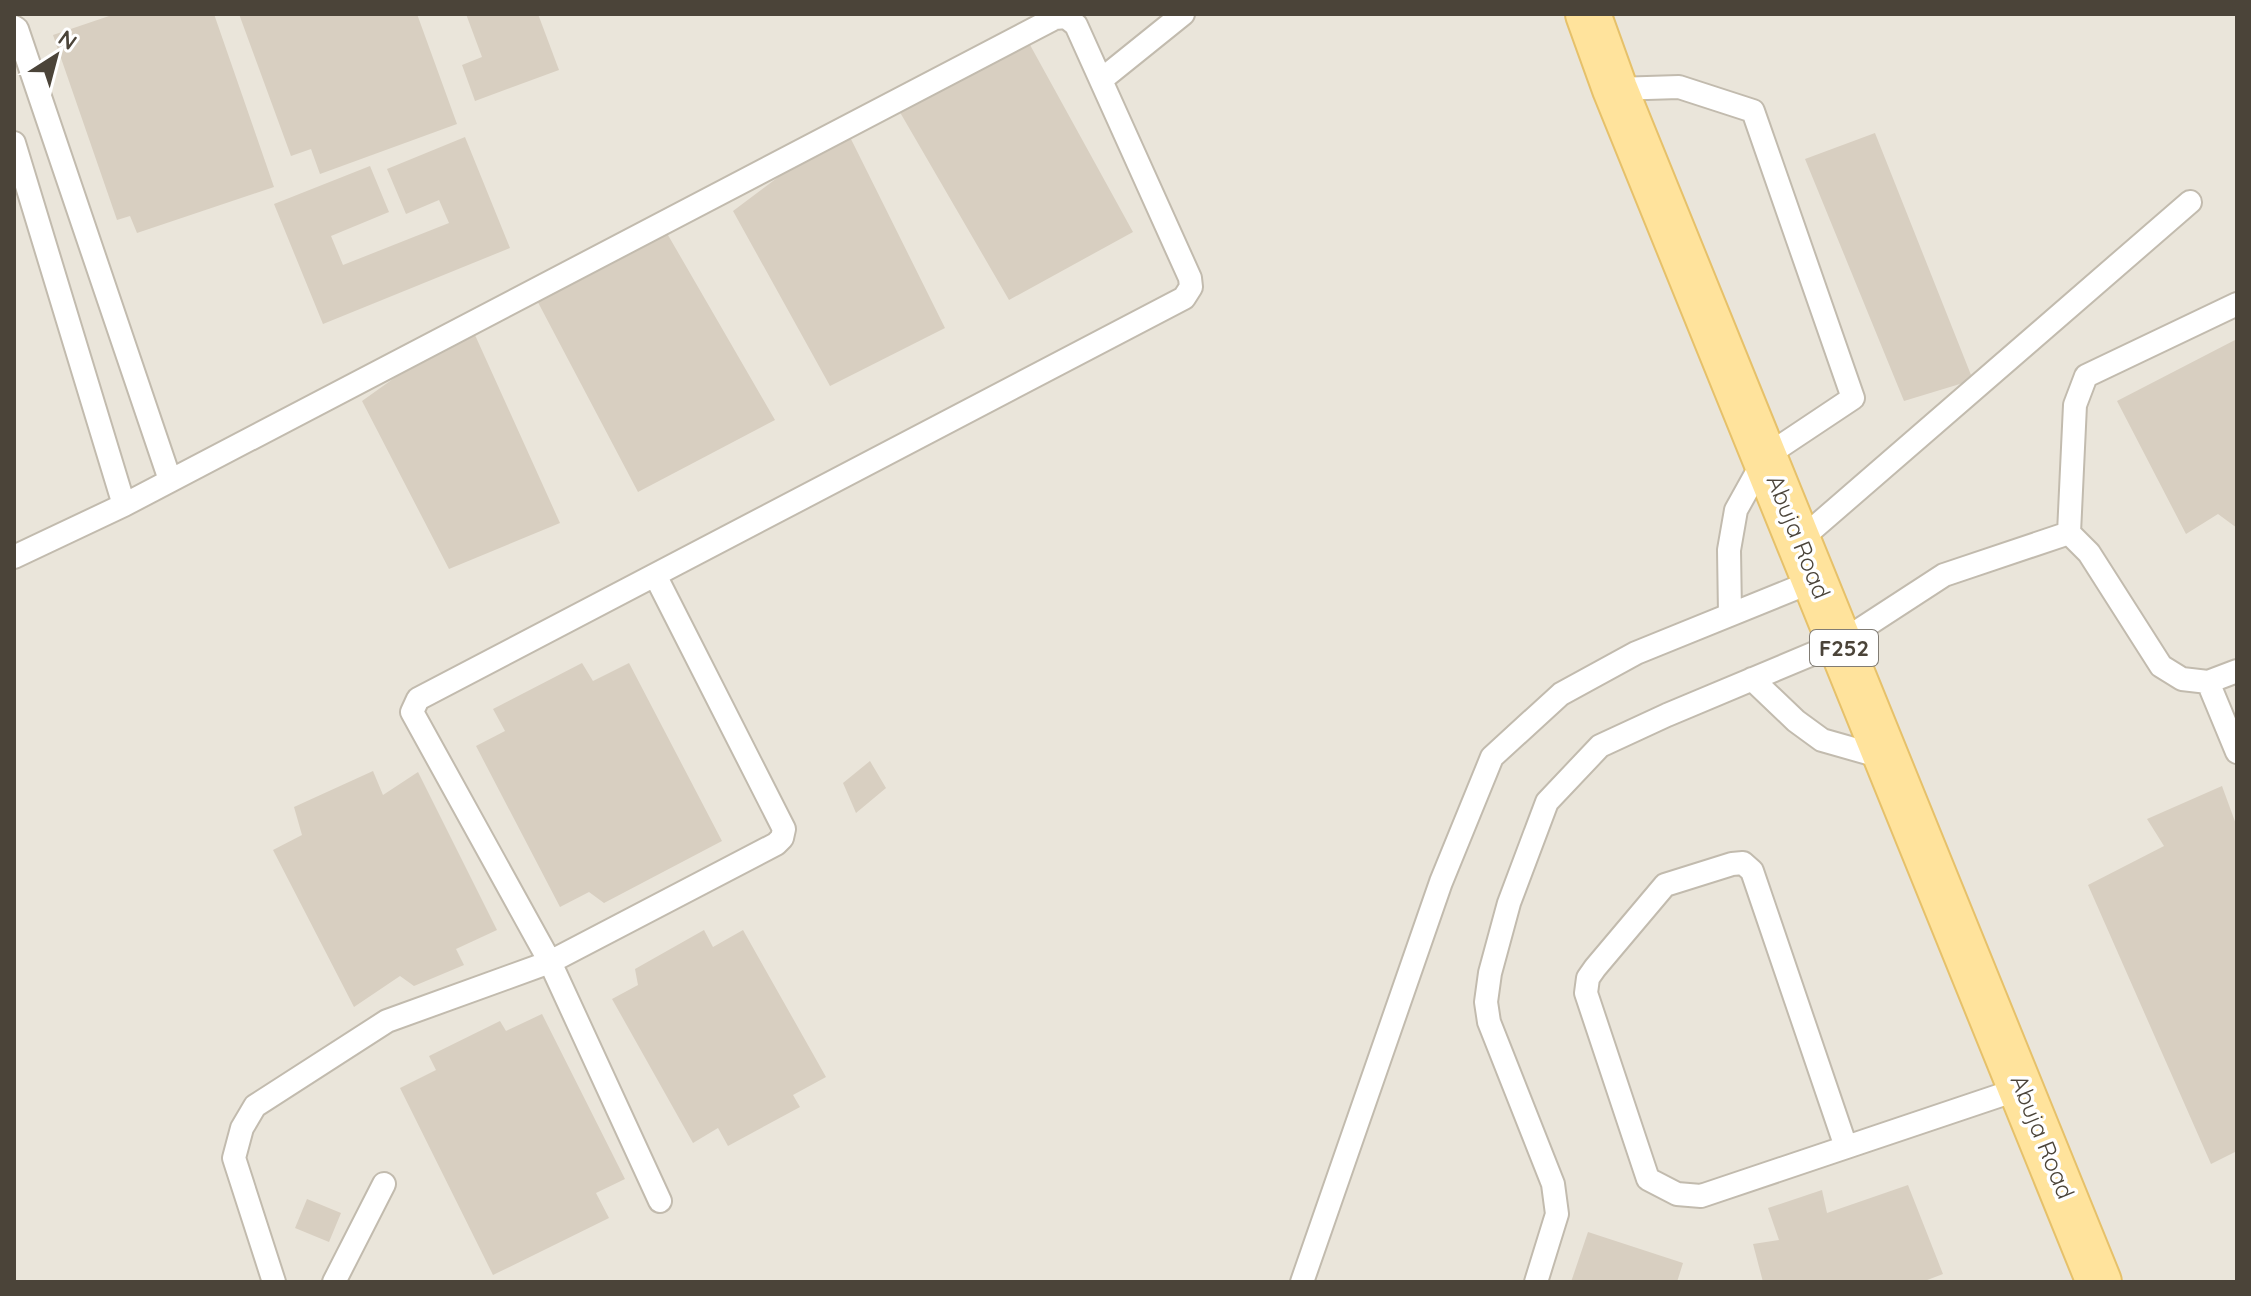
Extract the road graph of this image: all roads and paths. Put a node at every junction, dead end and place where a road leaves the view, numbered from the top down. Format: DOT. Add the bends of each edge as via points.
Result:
graph roads {
  1 [pos="1183,14"];
  2 [pos="1588,14"];
  3 [pos="14,27"];
  4 [pos="1101,80"];
  5 [pos="1615,89"];
  6 [pos="14,143"];
  7 [pos="2190,202"];
  8 [pos="2237,304"];
  9 [pos="1766,456"];
  10 [pos="170,480"];
  11 [pos="124,505"];
  12 [pos="2069,533"];
  13 [pos="1800,540"];
  14 [pos="14,557"];
  15 [pos="655,575"];
  16 [pos="1816,580"];
  17 [pos="1730,614"];
  18 [pos="1841,642"];
  19 [pos="2237,671"];
  20 [pos="1752,679"];
  21 [pos="2208,682"];
  22 [pos="2237,752"];
  23 [pos="1889,759"];
  24 [pos="550,962"];
  25 [pos="2022,1088"];
  26 [pos="1846,1147"];
  27 [pos="384,1184"];
  28 [pos="660,1201"];
  29 [pos="274,1282"];
  30 [pos="334,1282"];
  31 [pos="1302,1282"];
  32 [pos="1536,1282"];
  33 [pos="2099,1282"];
  1 -- 4 [label="lane"];
  2 -- 5 [label="main road, Abuja Road / F252"];
  3 -- 10 [label="lane"];
  4 -- 10 [label="lane" via="1076,25 1066,17 1055,18"];
  4 -- 15 [label="lane" via="1190,278 1184,298"];
  5 -- 9 [label="main road, Abuja Road / F252"];
  5 -- 9 [label="lane" via="1679,87 1753,111 1853,398"];
  6 -- 11 [label="lane"];
  7 -- 13 [label="lane"];
  8 -- 12 [label="lane" via="2086,376 2075,405"];
  9 -- 13 [label="main road, Abuja Road / F252"];
  9 -- 17 [label="lane" via="1736,510 1729,550"];
  10 -- 11 [label="lane"];
  11 -- 14 [label="lane"];
  12 -- 18 [label="lane" via="1944,575"];
  12 -- 21 [label="lane" via="2089,553 2161,666 2182,679"];
  13 -- 16 [label="main road, Abuja Road / F252"];
  15 -- 24 [label="lane" via="784,829 782,838"];
  15 -- 24 [label="lane" via="414,704 412,712"];
  16 -- 17 [label="lane"];
  16 -- 18 [label="main road, Abuja Road / F252"];
  17 -- 31 [label="lane" via="1636,653 1561,694 1492,757 1441,882"];
  18 -- 20 [label="lane"];
  18 -- 23 [label="main road, Abuja Road / F252"];
  19 -- 21 [label="lane"];
  20 -- 23 [label="lane" via="1822,740"];
  20 -- 32 [label="lane" via="1600,746 1547,802 1509,903 1486,1002 1489,1022 1553,1184 1557,1214"];
  21 -- 22 [label="lane"];
  23 -- 25 [label="main road, Abuja Road / F252"];
  24 -- 28 [label="lane"];
  24 -- 29 [label="lane" via="387,1021 255,1106 234,1158"];
  25 -- 26 [label="lane"];
  25 -- 33 [label="main road, Abuja Road / F252"];
  26 -- 26 [label="lane" via="1701,1196 1677,1194 1648,1179 1586,993 1595,968 1665,885 1732,864 1743,863 1752,871"];
  27 -- 30 [label="lane"];
}
